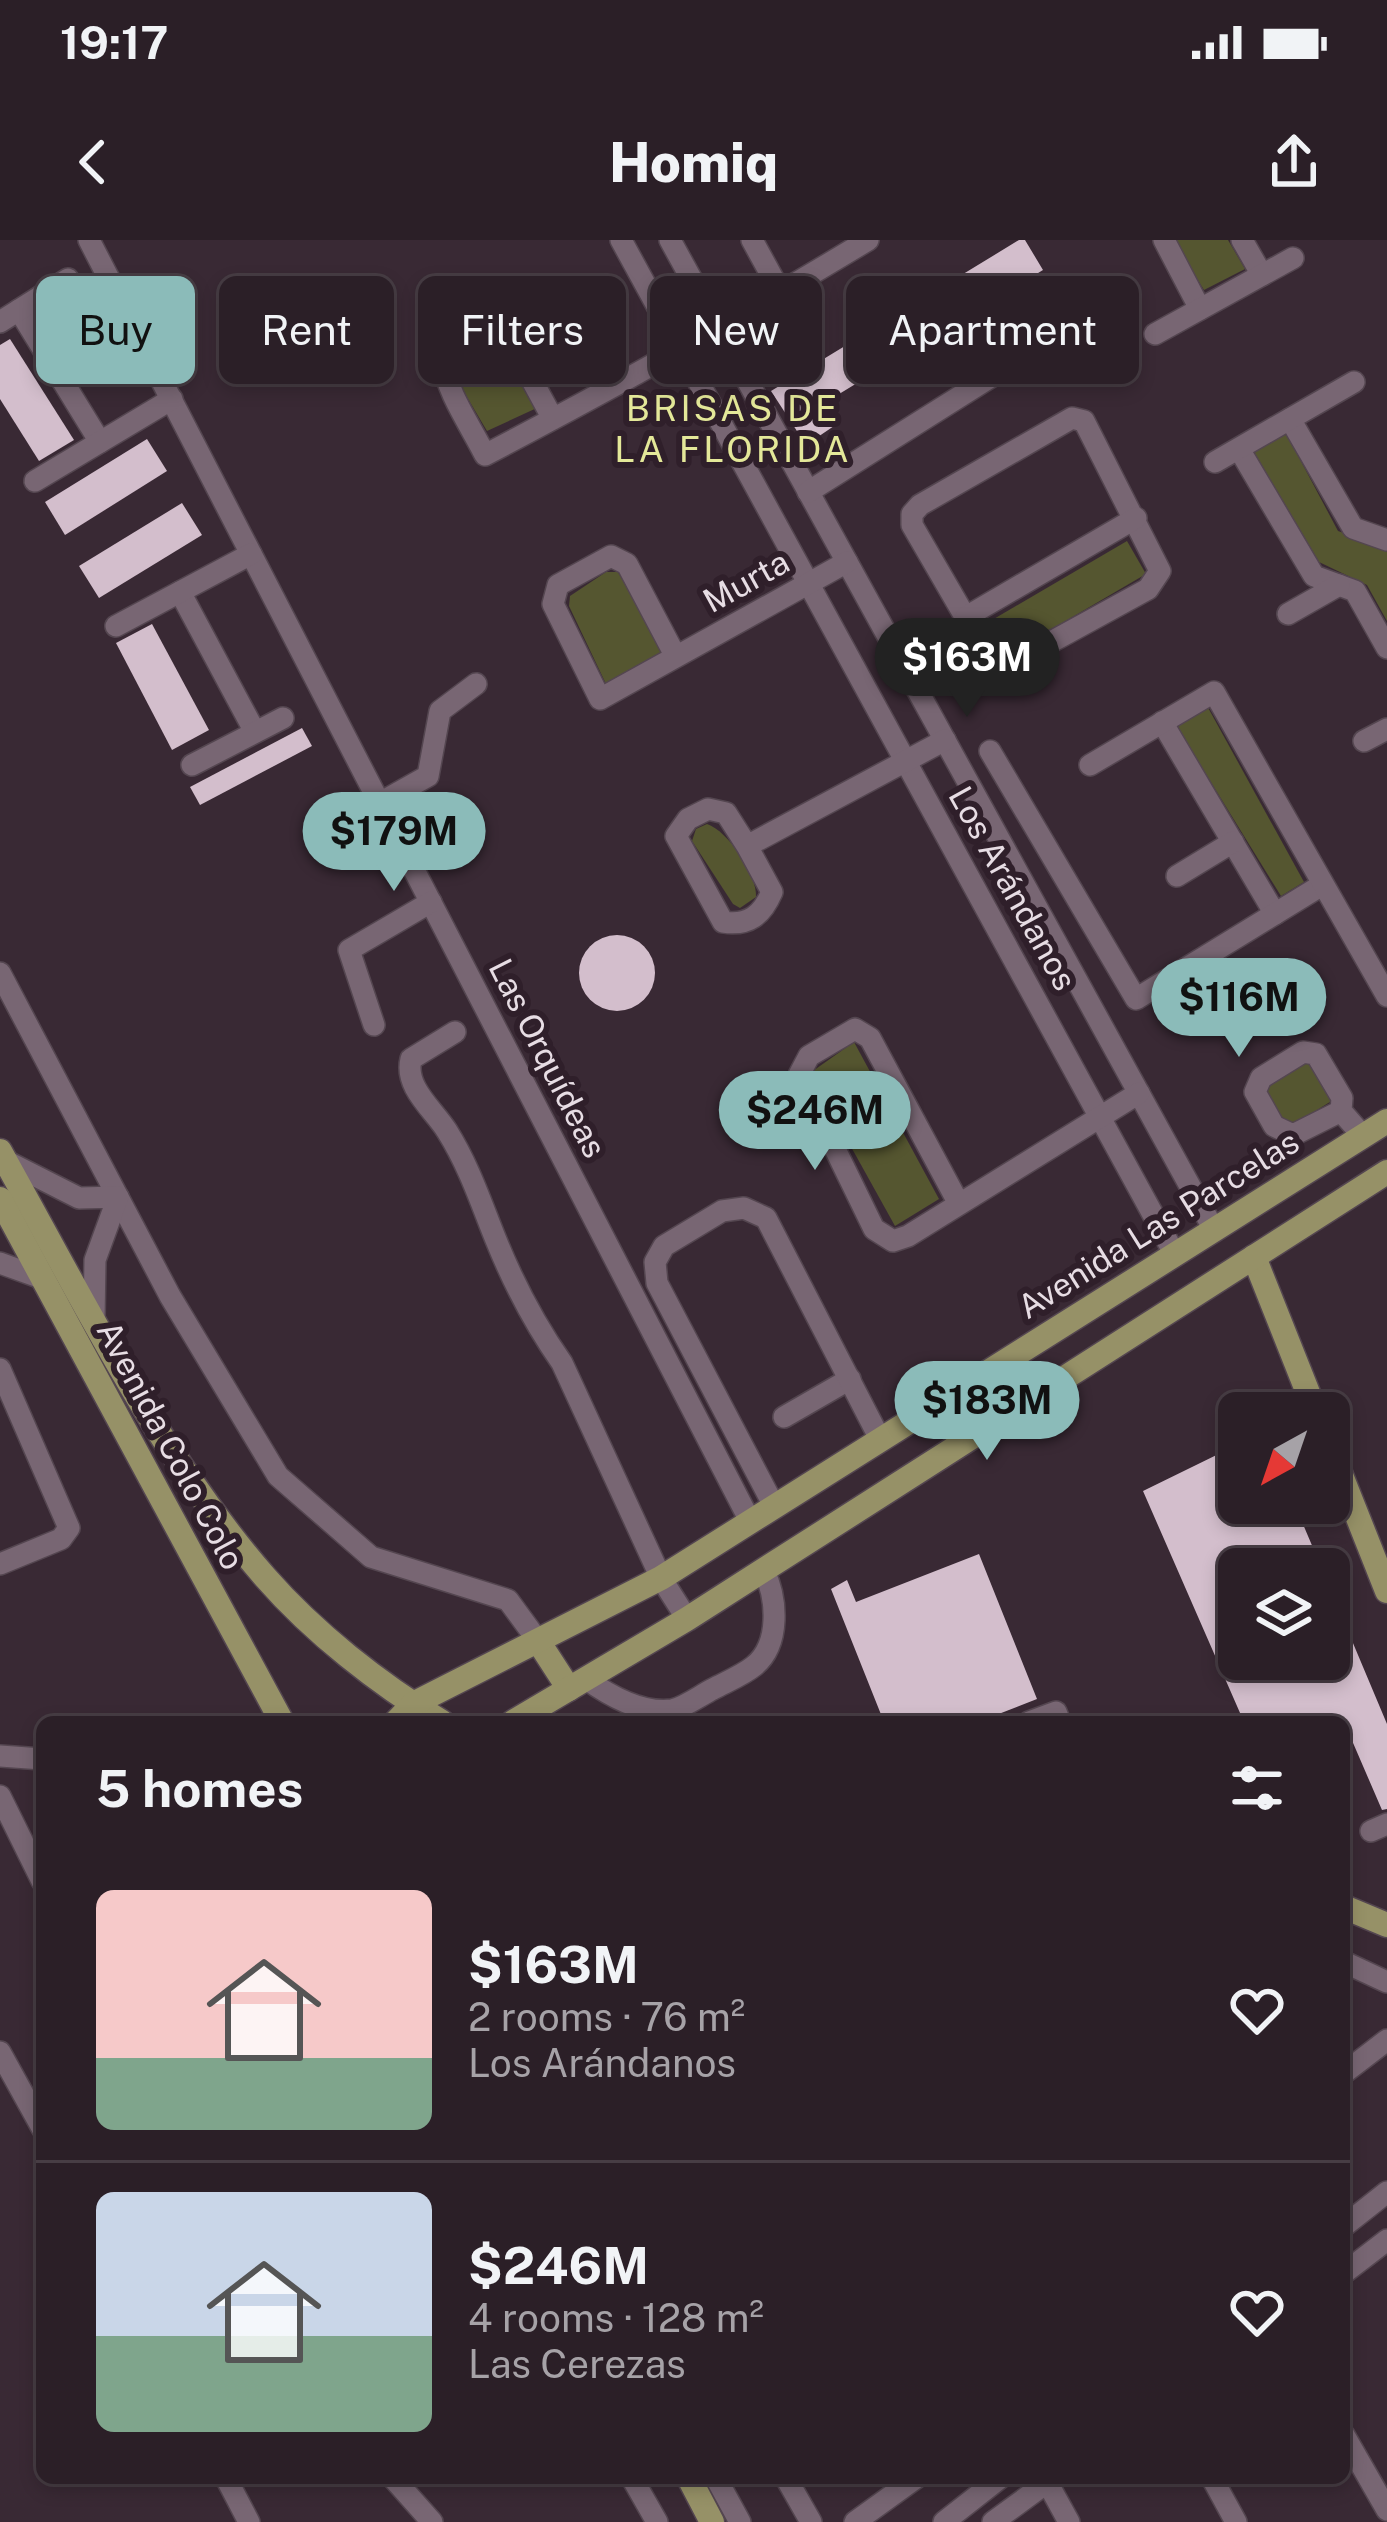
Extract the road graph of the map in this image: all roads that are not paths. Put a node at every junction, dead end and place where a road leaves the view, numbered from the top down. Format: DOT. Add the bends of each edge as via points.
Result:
graph roads {
  1 [pos="89,240"];
  2 [pos="621,240"];
  3 [pos="670,240"];
  4 [pos="752,240"];
  5 [pos="868,240"];
  6 [pos="1164,240"];
  7 [pos="1242,240"];
  8 [pos="1293,258"];
  9 [pos="1262,275"];
  10 [pos="690,276"];
  11 [pos="772,276"];
  12 [pos="809,276"];
  13 [pos="650,293"];
  14 [pos="36,299"];
  15 [pos="1200,309"];
  16 [pos="9,316"];
  17 [pos="1155,334"];
  18 [pos="650,367"];
  19 [pos="1354,382"];
  20 [pos="700,384"];
  21 [pos="750,384"];
  22 [pos="980,384"];
  23 [pos="172,399"];
  24 [pos="553,419"];
  25 [pos="1290,419"];
  26 [pos="100,442"];
  27 [pos="1239,448"];
  28 [pos="1215,462"];
  29 [pos="35,481"];
  30 [pos="808,491"];
  31 [pos="1136,518"];
  32 [pos="1381,531"];
  33 [pos="251,554"];
  34 [pos="847,562"];
  35 [pos="809,585"];
  36 [pos="1340,585"];
  37 [pos="180,592"];
  38 [pos="1288,614"];
  39 [pos="966,617"];
  40 [pos="116,626"];
  41 [pos="983,647"];
  42 [pos="1387,647"];
  43 [pos="676,657"];
  44 [pos="476,684"];
  45 [pos="915,684"];
  46 [pos="283,718"];
  47 [pos="1162,722"];
  48 [pos="1387,729"];
  49 [pos="255,732"];
  50 [pos="945,740"];
  51 [pos="1364,741"];
  52 [pos="990,752"];
  53 [pos="905,761"];
  54 [pos="192,765"];
  55 [pos="1090,765"];
  56 [pos="380,803"];
  57 [pos="1233,842"];
  58 [pos="747,846"];
  59 [pos="1177,876"];
  60 [pos="1322,885"];
  61 [pos="431,902"];
  62 [pos="1275,914"];
  63 [pos="0,974"];
  64 [pos="1387,996"];
  65 [pos="374,1025"];
  66 [pos="455,1032"];
  67 [pos="1139,1093"];
  68 [pos="1341,1111"];
  69 [pos="1100,1118"];
  70 [pos="1387,1120"];
  71 [pos="1362,1135"];
  72 [pos="3,1156"];
  73 [pos="1387,1172"];
  74 [pos="118,1196"];
  75 [pos="0,1199"];
  76 [pos="959,1204"];
  77 [pos="1213,1228"];
  78 [pos="1174,1252"];
  79 [pos="1254,1257"];
  80 [pos="0,1263"];
  81 [pos="44,1279"];
  82 [pos="94,1319"];
  83 [pos="0,1369"];
  84 [pos="850,1379"];
  85 [pos="1308,1392"];
  86 [pos="784,1417"];
  87 [pos="880,1439"];
  88 [pos="1350,1498"];
  89 [pos="774,1506"];
  90 [pos="750,1521"];
  91 [pos="0,1564"];
  92 [pos="764,1570"];
  93 [pos="661,1578"];
  94 [pos="1387,1592"];
  95 [pos="687,1619"];
  96 [pos="538,1641"];
  97 [pos="577,1684"];
  98 [pos="405,1713"];
  99 [pos="281,1716"];
  100 [pos="525,1716"];
  101 [pos="0,1756"];
  102 [pos="36,1759"];
  103 [pos="0,1796"];
  104 [pos="36,1869"];
  105 [pos="1350,1910"];
  106 [pos="1387,1925"];
  107 [pos="1350,1965"];
  108 [pos="1387,1982"];
  109 [pos="1387,2040"];
  110 [pos="0,2052"];
  111 [pos="1350,2068"];
  112 [pos="36,2117"];
  113 [pos="1387,2192"];
  114 [pos="1350,2221"];
  115 [pos="1383,2252"];
  116 [pos="1350,2269"];
  117 [pos="1350,2445"];
  118 [pos="229,2484"];
  119 [pos="398,2484"];
  120 [pos="635,2484"];
  121 [pos="691,2484"];
  122 [pos="719,2484"];
  123 [pos="789,2484"];
  124 [pos="908,2484"];
  125 [pos="960,2484"];
  126 [pos="992,2484"];
  127 [pos="1044,2484"];
  128 [pos="1052,2484"];
  129 [pos="1215,2484"];
  130 [pos="1387,2510"];
  131 [pos="950,2517"];
  132 [pos="249,2522"];
  133 [pos="432,2522"];
  134 [pos="657,2522"];
  135 [pos="712,2522"];
  136 [pos="740,2522"];
  137 [pos="811,2522"];
  138 [pos="855,2522"];
  139 [pos="992,2522"];
  140 [pos="1069,2522"];
  141 [pos="1236,2522"];
  1 -- 23 [label="street, Las Orquídeas"];
  2 -- 13 [label="street, Los Arándanos"];
  3 -- 10 [label="street, Los Arándanos"];
  4 -- 11 [label="street"];
  5 -- 12 [label="street"];
  6 -- 15 [label="street"];
  7 -- 9 [label="street"];
  8 -- 9 [label="street"];
  9 -- 15 [label="street"];
  14 -- 16 [label="street"];
  15 -- 17 [label="street"];
  16 -- 26 [label="street"];
  18 -- 24 [label="street"];
  19 -- 25 [label="street"];
  20 -- 35 [label="street, Los Arándanos"];
  21 -- 30 [label="street, Los Arándanos"];
  22 -- 30 [label="street"];
  23 -- 26 [label="street"];
  23 -- 33 [label="street, Las Orquídeas"];
  24 -- 24 [label="street" via="485,455 441,366 448,337 493,320"];
  25 -- 27 [label="street"];
  25 -- 32 [label="street" via="1353,528"];
  26 -- 29 [label="street"];
  27 -- 28 [label="street"];
  27 -- 36 [label="street" via="1314,577"];
  30 -- 34 [label="street, Los Arándanos"];
  31 -- 39 [label="street"];
  31 -- 39 [label="street" via="1084,421 1072,418 920,505 912,525"];
  31 -- 41 [label="street" via="1160,563 1148,589 1009,665"];
  33 -- 37 [label="street"];
  33 -- 56 [label="street, Las Orquídeas"];
  34 -- 35 [label="street, Murta"];
  34 -- 45 [label="street, Los Arándanos"];
  35 -- 43 [label="street, Murta"];
  35 -- 53 [label="street, Los Arándanos"];
  36 -- 38 [label="street"];
  36 -- 42 [label="street" via="1355,591"];
  37 -- 40 [label="street"];
  37 -- 49 [label="street"];
  39 -- 41 [label="street"];
  41 -- 45 [label="street"];
  43 -- 43 [label="street, Murta" via="600,699 553,604 558,585 611,556 627,564"];
  44 -- 56 [label="street" via="440,711 428,776"];
  45 -- 50 [label="street, Los Arándanos"];
  46 -- 49 [label="street"];
  47 -- 55 [label="street"];
  47 -- 57 [label="street"];
  47 -- 60 [label="street" via="1214,692"];
  48 -- 51 [label="street"];
  49 -- 54 [label="street"];
  50 -- 53 [label="street"];
  50 -- 67 [label="street, Los Arándanos"];
  52 -- 62 [label="street" via="1136,999"];
  53 -- 58 [label="street"];
  53 -- 69 [label="street, Los Arándanos"];
  56 -- 61 [label="street, Las Orquídeas"];
  57 -- 59 [label="street"];
  57 -- 62 [label="street"];
  58 -- 58 [label="street" via="772,892 763,912 740,925 723,922 676,836 708,808 726,813"];
  60 -- 62 [label="street"];
  60 -- 64 [label="street"];
  61 -- 65 [label="street" via="349,950"];
  61 -- 90 [label="street, Las Orquídeas"];
  63 -- 74 [label="street"];
  66 -- 93 [label="street" via="411,1059 408,1070 483,1200"];
  67 -- 69 [label="street"];
  67 -- 77 [label="street, Los Arándanos"];
  68 -- 71 [label="street"];
  69 -- 76 [label="street"];
  69 -- 78 [label="street, Los Arándanos"];
  70 -- 71 [label="main road, Avenida Las Parcelas"];
  71 -- 77 [label="main road, Avenida Las Parcelas"];
  72 -- 74 [label="street" via="79,1198"];
  72 -- 82 [label="main road"];
  73 -- 79 [label="main road"];
  74 -- 82 [label="street" via="95,1260"];
  74 -- 96 [label="street" via="278,1476 371,1557 508,1600"];
  75 -- 81 [label="main road, Avenida Colo Colo"];
  76 -- 76 [label="street" via="870,1038 855,1029 809,1056 799,1075 874,1229 893,1241"];
  77 -- 78 [label="main road, Avenida Las Parcelas"];
  77 -- 79 [label="main road"];
  78 -- 87 [label="main road, Avenida Las Parcelas"];
  79 -- 85 [label="main road"];
  79 -- 92 [label="main road"];
  80 -- 81 [label="street"];
  81 -- 99 [label="main road, Avenida Colo Colo"];
  82 -- 98 [label="main road" via="167,1441 264,1576"];
  83 -- 91 [label="street" via="69,1528 61,1539"];
  84 -- 86 [label="street"];
  84 -- 87 [label="street"];
  84 -- 89 [label="street" via="759,1213 722,1211 658,1253 657,1283"];
  87 -- 89 [label="main road, Avenida Las Parcelas"];
  88 -- 94 [label="main road"];
  89 -- 90 [label="main road, Avenida Las Parcelas"];
  90 -- 93 [label="main road, Avenida Las Parcelas"];
  92 -- 95 [label="main road"];
  92 -- 97 [label="street" via="772,1637 754,1666 674,1710 643,1708"];
  93 -- 95 [label="street"];
  93 -- 96 [label="main road, Avenida Las Parcelas"];
  95 -- 97 [label="main road"];
  96 -- 97 [label="main road"];
  96 -- 98 [label="main road, Avenida Las Parcelas"];
  97 -- 100 [label="main road"];
  101 -- 102 [label="street"];
  103 -- 104 [label="street"];
  105 -- 106 [label="main road"];
  107 -- 108 [label="street"];
  109 -- 111 [label="street"];
  110 -- 112 [label="street"];
  113 -- 114 [label="street"];
  115 -- 116 [label="street"];
  117 -- 130 [label="street"];
  118 -- 132 [label="street"];
  119 -- 133 [label="street"];
  120 -- 134 [label="street"];
  121 -- 135 [label="main road"];
  122 -- 136 [label="street"];
  123 -- 137 [label="street"];
  124 -- 138 [label="street"];
  125 -- 131 [label="street"];
  126 -- 131 [label="street"];
  127 -- 139 [label="street"];
  128 -- 140 [label="street"];
  129 -- 141 [label="street"];
}
